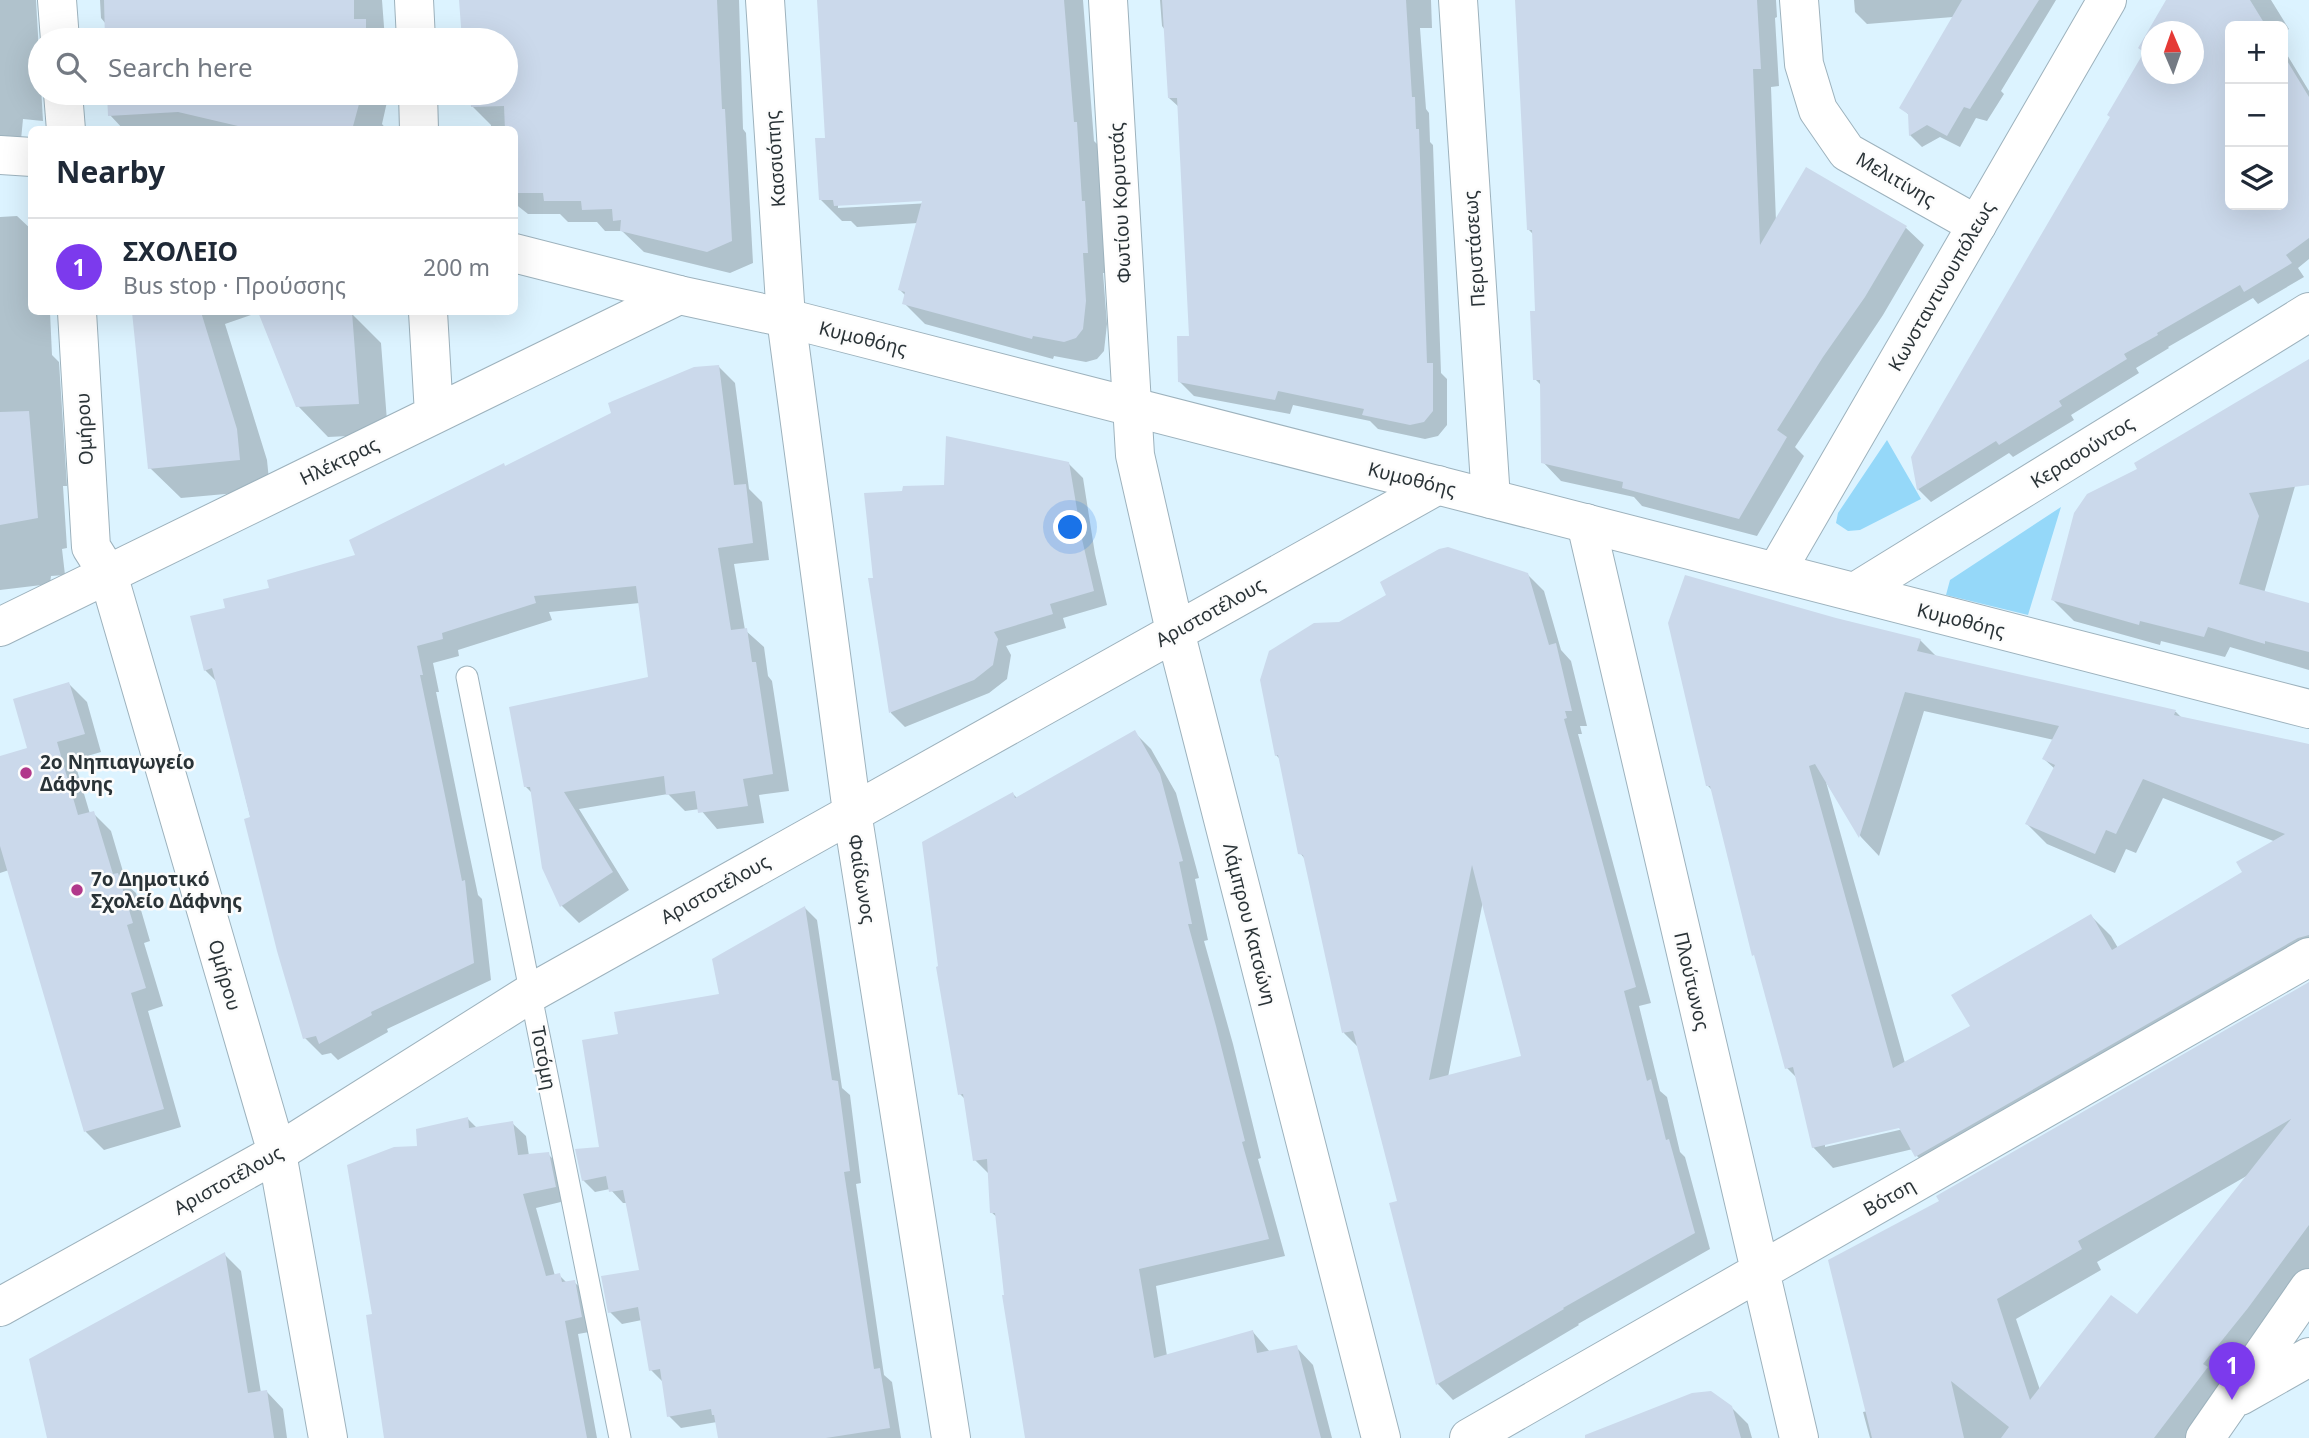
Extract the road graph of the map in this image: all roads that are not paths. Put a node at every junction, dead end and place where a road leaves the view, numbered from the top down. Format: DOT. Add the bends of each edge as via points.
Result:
graph roads {
  1 [pos="57,0"];
  2 [pos="414,0"];
  3 [pos="765,0"];
  4 [pos="1108,0"];
  5 [pos="1458,0"];
  6 [pos="1799,0"];
  7 [pos="2107,0"];
  8 [pos="59,28"];
  9 [pos="415,28"];
  10 [pos="65,105"];
  11 [pos="418,105"];
  12 [pos="66,126"];
  13 [pos="419,126"];
  14 [pos="0,155"];
  15 [pos="28,158"];
  16 [pos="1976,225"];
  17 [pos="518,254"];
  18 [pos="679,295"];
  19 [pos="2309,312"];
  20 [pos="77,315"];
  21 [pos="428,315"];
  22 [pos="786,318"];
  23 [pos="1131,407"];
  24 [pos="434,414"];
  25 [pos="1438,485"];
  26 [pos="1490,499"];
  27 [pos="1586,523"];
  28 [pos="1776,572"];
  29 [pos="108,574"];
  30 [pos="1854,592"];
  31 [pos="0,627"];
  32 [pos="1175,631"];
  33 [pos="467,677"];
  34 [pos="2309,709"];
  35 [pos="852,812"];
  36 [pos="2309,957"];
  37 [pos="531,993"];
  38 [pos="277,1153"];
  39 [pos="1759,1272"];
  40 [pos="2309,1288"];
  41 [pos="0,1307"];
  42 [pos="2309,1357"];
  43 [pos="2232,1400"];
  44 [pos="328,1438"];
  45 [pos="620,1438"];
  46 [pos="951,1438"];
  47 [pos="1381,1438"];
  48 [pos="1469,1438"];
  49 [pos="1798,1438"];
  50 [pos="2205,1438"];
  1 -- 8 [label="street"];
  2 -- 9 [label="street"];
  3 -- 22 [label="street, Κασσιόπης"];
  4 -- 23 [label="street, Φωτίου Κορυτσάς"];
  5 -- 26 [label="street, Περιστάσεως"];
  6 -- 16 [label="street, Μελιτίνης" via="1804,64 1818,110 1847,152"];
  7 -- 16 [label="street, Κωνσταντινουπόλεως"];
  10 -- 12 [label="street"];
  11 -- 13 [label="street"];
  14 -- 15 [label="street"];
  16 -- 28 [label="street, Κωνσταντινουπόλεως"];
  17 -- 18 [label="street, Κυμοθόης"];
  18 -- 22 [label="street, Κυμοθόης"];
  18 -- 24 [label="street, Ηλέκτρας"];
  19 -- 30 [label="street, Κερασούντος"];
  20 -- 29 [label="street, Ομήρου" via="92,547"];
  21 -- 24 [label="street"];
  22 -- 23 [label="street, Κυμοθόης"];
  22 -- 35 [label="street, Φαίδωνος"];
  23 -- 25 [label="street, Κυμοθόης"];
  23 -- 32 [label="street, Λάμπρου Κατσώνη" via="1135,454"];
  24 -- 29 [label="street, Ηλέκτρας"];
  25 -- 26 [label="street, Κυμοθόης"];
  25 -- 32 [label="street, Αριστοτέλους"];
  26 -- 27 [label="street, Κυμοθόης"];
  27 -- 28 [label="street, Κυμοθόης"];
  27 -- 39 [label="street, Πλούτωνος"];
  28 -- 30 [label="street, Κυμοθόης"];
  29 -- 31 [label="street, Ηλέκτρας"];
  29 -- 38 [label="street, Ομήρου"];
  30 -- 34 [label="street, Κυμοθόης"];
  32 -- 35 [label="street, Αριστοτέλους"];
  32 -- 47 [label="street, Λάμπρου Κατσώνη"];
  33 -- 37 [label="lane, Τοτόμη"];
  35 -- 37 [label="street, Αριστοτέλους"];
  35 -- 46 [label="street, Φαίδωνος"];
  36 -- 39 [label="street, Βότση"];
  37 -- 38 [label="street, Αριστοτέλους"];
  37 -- 45 [label="lane, Τοτόμη"];
  38 -- 41 [label="street, Αριστοτέλους"];
  38 -- 44 [label="street, Ομήρου"];
  39 -- 48 [label="street, Βότση"];
  39 -- 49 [label="street, Πλούτωνος"];
  40 -- 43 [label="street"];
  42 -- 43 [label="street"];
  43 -- 50 [label="street"];
}
